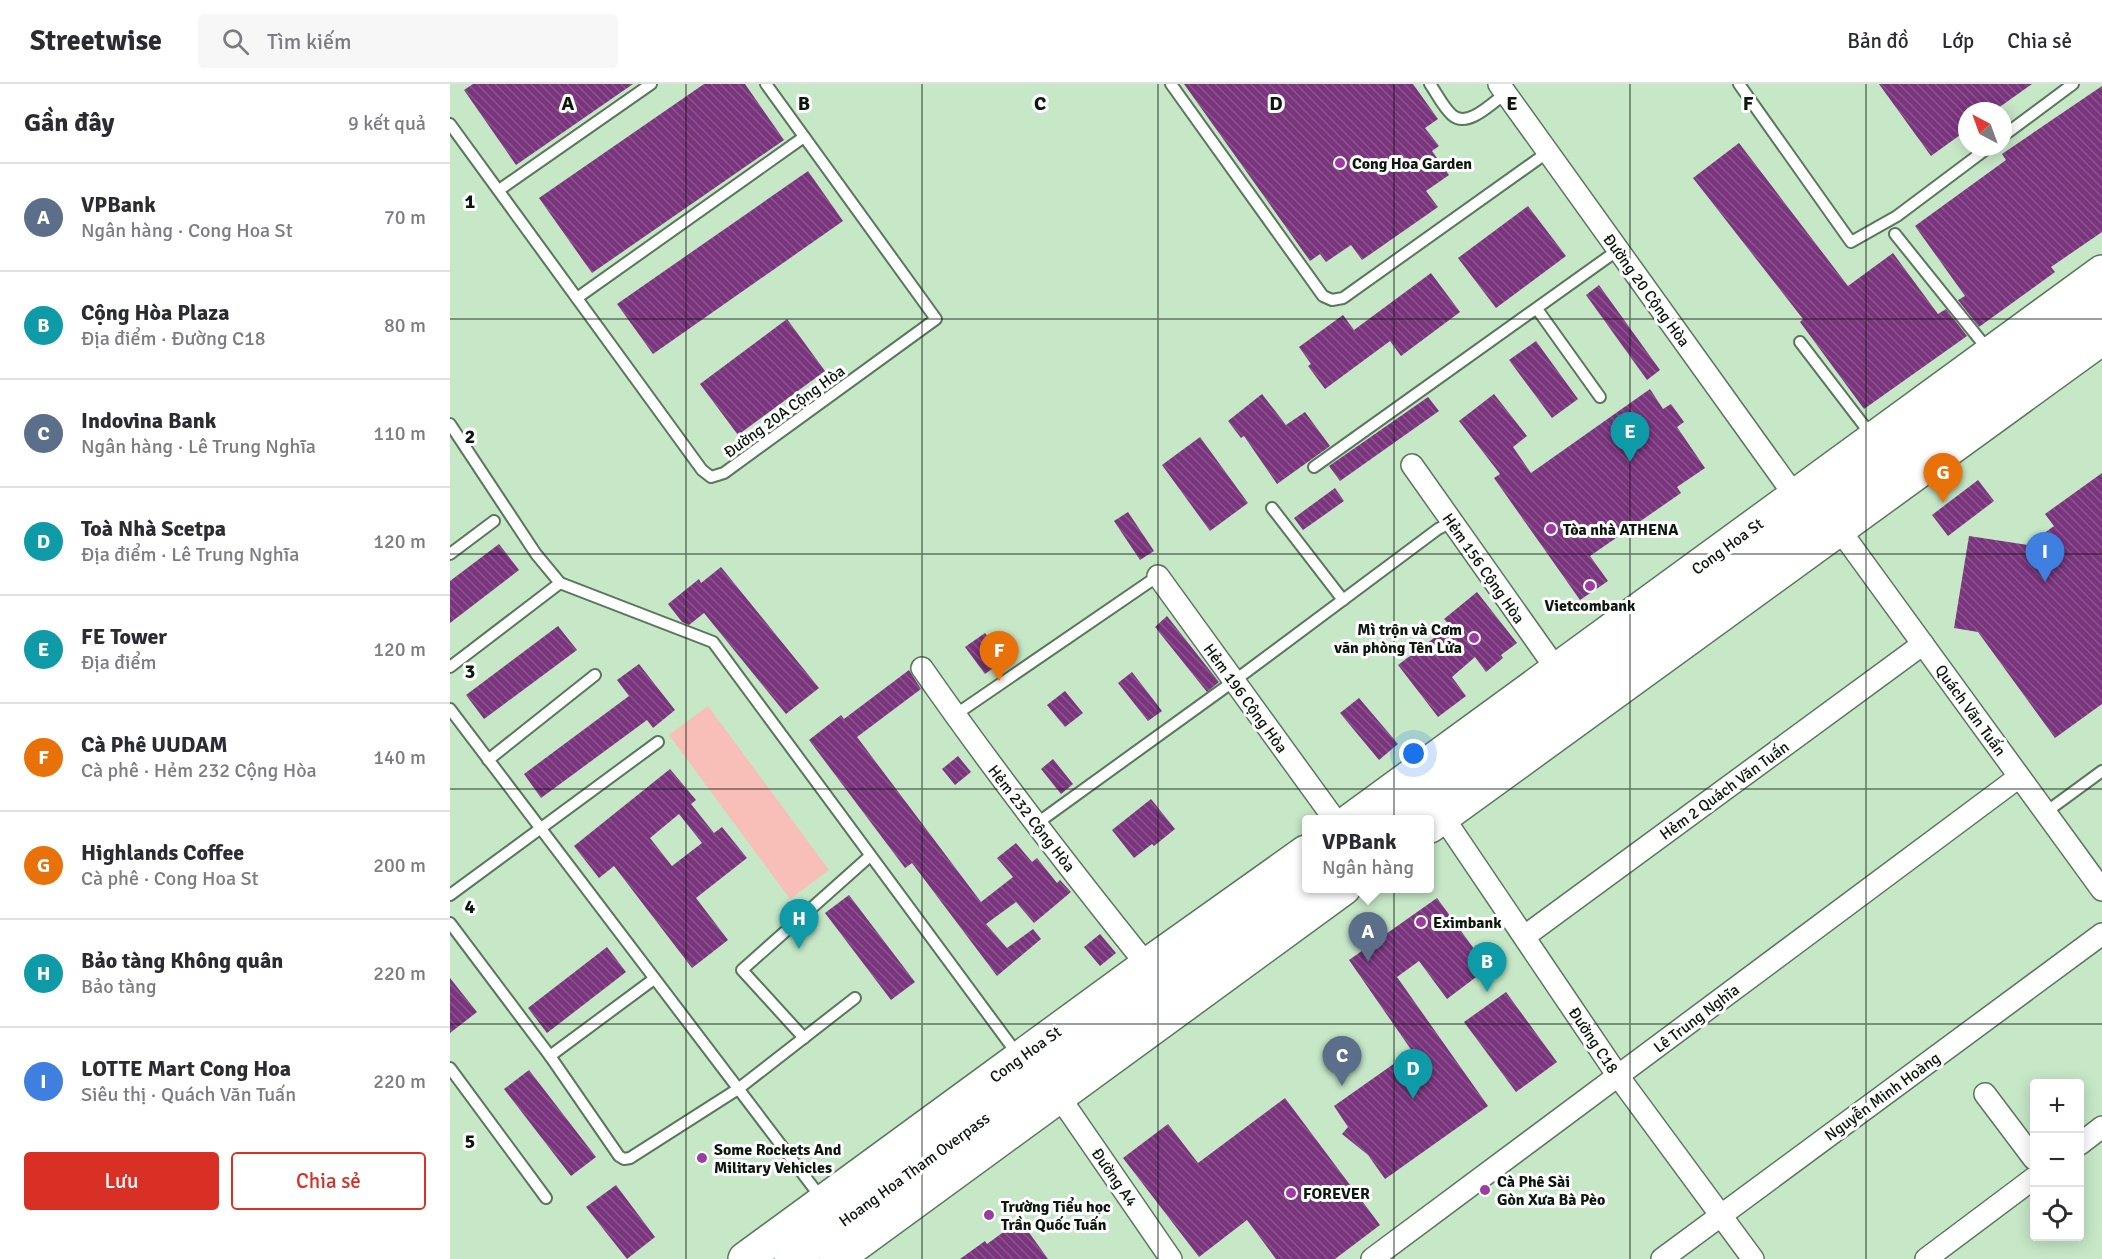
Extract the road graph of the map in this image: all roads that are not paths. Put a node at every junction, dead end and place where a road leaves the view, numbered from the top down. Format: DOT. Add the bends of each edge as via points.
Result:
graph roads {
  1 [pos="651,84"];
  2 [pos="766,84"];
  3 [pos="1171,84"];
  4 [pos="1430,84"];
  5 [pos="1739,84"];
  6 [pos="2073,84"];
  7 [pos="1503,88"];
  8 [pos="450,124"];
  9 [pos="2012,129"];
  10 [pos="804,137"];
  11 [pos="1548,152"];
  12 [pos="1977,156"];
  13 [pos="499,190"];
  14 [pos="1896,234"];
  15 [pos="1618,250"];
  16 [pos="2102,272"];
  17 [pos="577,298"];
  18 [pos="2102,305"];
  19 [pos="1537,309"];
  20 [pos="2102,338"];
  21 [pos="1800,342"];
  22 [pos="1991,353"];
  23 [pos="1600,397"];
  24 [pos="450,424"];
  25 [pos="1874,438"];
  26 [pos="1412,465"];
  27 [pos="1314,467"];
  28 [pos="1796,496"];
  29 [pos="1272,508"];
  30 [pos="494,521"];
  31 [pos="1452,522"];
  32 [pos="1839,529"];
  33 [pos="450,554"];
  34 [pos="1158,576"];
  35 [pos="560,583"];
  36 [pos="1343,600"];
  37 [pos="1923,644"];
  38 [pos="450,667"];
  39 [pos="922,668"];
  40 [pos="1557,670"];
  41 [pos="595,675"];
  42 [pos="1234,681"];
  43 [pos="450,710"];
  44 [pos="955,715"];
  45 [pos="658,742"];
  46 [pos="488,760"];
  47 [pos="2102,771"];
  48 [pos="2019,777"];
  49 [pos="2046,812"];
  50 [pos="1332,815"];
  51 [pos="1357,815"];
  52 [pos="1400,815"];
  53 [pos="1436,822"];
  54 [pos="1036,824"];
  55 [pos="541,830"];
  56 [pos="1302,855"];
  57 [pos="870,856"];
  58 [pos="1302,886"];
  59 [pos="2102,890"];
  60 [pos="1336,893"];
  61 [pos="450,895"];
  62 [pos="450,923"];
  63 [pos="2102,934"];
  64 [pos="1525,936"];
  65 [pos="1147,965"];
  66 [pos="654,979"];
  67 [pos="855,998"];
  68 [pos="804,1038"];
  69 [pos="550,1056"];
  70 [pos="450,1068"];
  71 [pos="1618,1076"];
  72 [pos="1039,1077"];
  73 [pos="738,1089"];
  74 [pos="1985,1094"];
  75 [pos="2102,1127"];
  76 [pos="2084,1140"];
  77 [pos="2030,1154"];
  78 [pos="2030,1181"];
  79 [pos="546,1198"];
  80 [pos="824,1201"];
  81 [pos="1721,1215"];
  82 [pos="745,1259"];
  83 [pos="790,1259"];
  84 [pos="836,1259"];
  85 [pos="1171,1259"];
  86 [pos="1372,1259"];
  87 [pos="1662,1259"];
  88 [pos="1753,1259"];
  89 [pos="1926,1259"];
  1 -- 13 [label="lane"];
  2 -- 10 [label="lane, Đường 20A Cộng Hòa"];
  3 -- 11 [label="lane" via="1323,296 1332,300 1344,298"];
  4 -- 7 [label="lane" via="1451,115 1466,120"];
  5 -- 12 [label="lane" via="1851,242 1897,216"];
  6 -- 9 [label="lane"];
  7 -- 11 [label="street, Đường 20 Cộng Hòa"];
  8 -- 13 [label="lane, Đường 20A Cộng Hòa"];
  10 -- 17 [label="lane"];
  10 -- 17 [label="lane, Đường 20A Cộng Hòa" via="936,319 724,473 711,477 702,470"];
  11 -- 15 [label="street, Đường 20 Cộng Hòa"];
  13 -- 17 [label="lane, Đường 20A Cộng Hòa"];
  14 -- 22 [label="lane"];
  15 -- 19 [label="lane"];
  15 -- 28 [label="street, Đường 20 Cộng Hòa"];
  16 -- 22 [label="main road, Cong Hoa St"];
  18 -- 52 [label="main road, Cong Hoa St"];
  19 -- 23 [label="lane"];
  19 -- 27 [label="lane"];
  20 -- 32 [label="main road"];
  21 -- 25 [label="lane"];
  22 -- 25 [label="main road, Cong Hoa St"];
  24 -- 35 [label="lane" via="536,554"];
  25 -- 28 [label="main road, Cong Hoa St"];
  26 -- 31 [label="street, Hẻm 156 Cộng Hòa"];
  28 -- 40 [label="main road, Cong Hoa St"];
  29 -- 36 [label="lane"];
  30 -- 33 [label="lane"];
  31 -- 36 [label="lane"];
  31 -- 40 [label="street, Hẻm 156 Cộng Hòa"];
  32 -- 37 [label="street, Quách Văn Tuấn"];
  32 -- 53 [label="main road"];
  34 -- 42 [label="street, Hẻm 196 Cộng Hòa"];
  34 -- 44 [label="lane"];
  35 -- 38 [label="lane"];
  35 -- 57 [label="lane" via="713,642"];
  36 -- 42 [label="lane"];
  37 -- 48 [label="street, Quách Văn Tuấn"];
  37 -- 64 [label="street, Hẻm 2 Quách Văn Tuấn"];
  39 -- 44 [label="street, Hẻm 232 Cộng Hòa"];
  40 -- 51 [label="main road, Cong Hoa St"];
  41 -- 46 [label="lane"];
  42 -- 50 [label="street, Hẻm 196 Cộng Hòa"];
  42 -- 54 [label="lane"];
  43 -- 46 [label="lane"];
  44 -- 54 [label="street, Hẻm 232 Cộng Hòa"];
  45 -- 55 [label="lane"];
  46 -- 55 [label="lane"];
  47 -- 49 [label="lane"];
  48 -- 49 [label="street, Quách Văn Tuấn"];
  48 -- 71 [label="street, Lê Trung Nghĩa"];
  49 -- 59 [label="street, Quách Văn Tuấn"];
  53 -- 64 [label="street, Đường C18"];
  54 -- 65 [label="street, Hẻm 232 Cộng Hòa"];
  55 -- 61 [label="lane"];
  55 -- 66 [label="lane"];
  56 -- 65 [label="main road, Cong Hoa St"];
  57 -- 68 [label="lane" via="742,970"];
  57 -- 72 [label="lane"];
  58 -- 72 [label="main road, Cong Hoa St"];
  60 -- 72 [label="main road, Cong Hoa St"];
  62 -- 69 [label="lane"];
  63 -- 81 [label="street, Nguyễn Minh Hoàng"];
  64 -- 71 [label="street, Đường C18"];
  65 -- 72 [label="main road, Cong Hoa St"];
  66 -- 69 [label="lane"];
  66 -- 73 [label="lane"];
  67 -- 68 [label="lane"];
  68 -- 73 [label="lane"];
  69 -- 73 [label="lane" via="624,1159"];
  70 -- 79 [label="lane"];
  71 -- 81 [label="street, Đường C18"];
  71 -- 86 [label="street, Lê Trung Nghĩa"];
  72 -- 80 [label="main road, Cong Hoa St"];
  72 -- 83 [label="main road, Hoang Hoa Tham Overpass"];
  72 -- 84 [label="main road, Cong Hoa St"];
  72 -- 85 [label="street, Đường A4"];
  73 -- 80 [label="lane"];
  74 -- 77 [label="street"];
  75 -- 76 [label="street"];
  78 -- 89 [label="street"];
  80 -- 82 [label="main road, Cong Hoa St"];
  81 -- 87 [label="street, Nguyễn Minh Hoàng"];
  81 -- 88 [label="street, Đường C18"];
}
